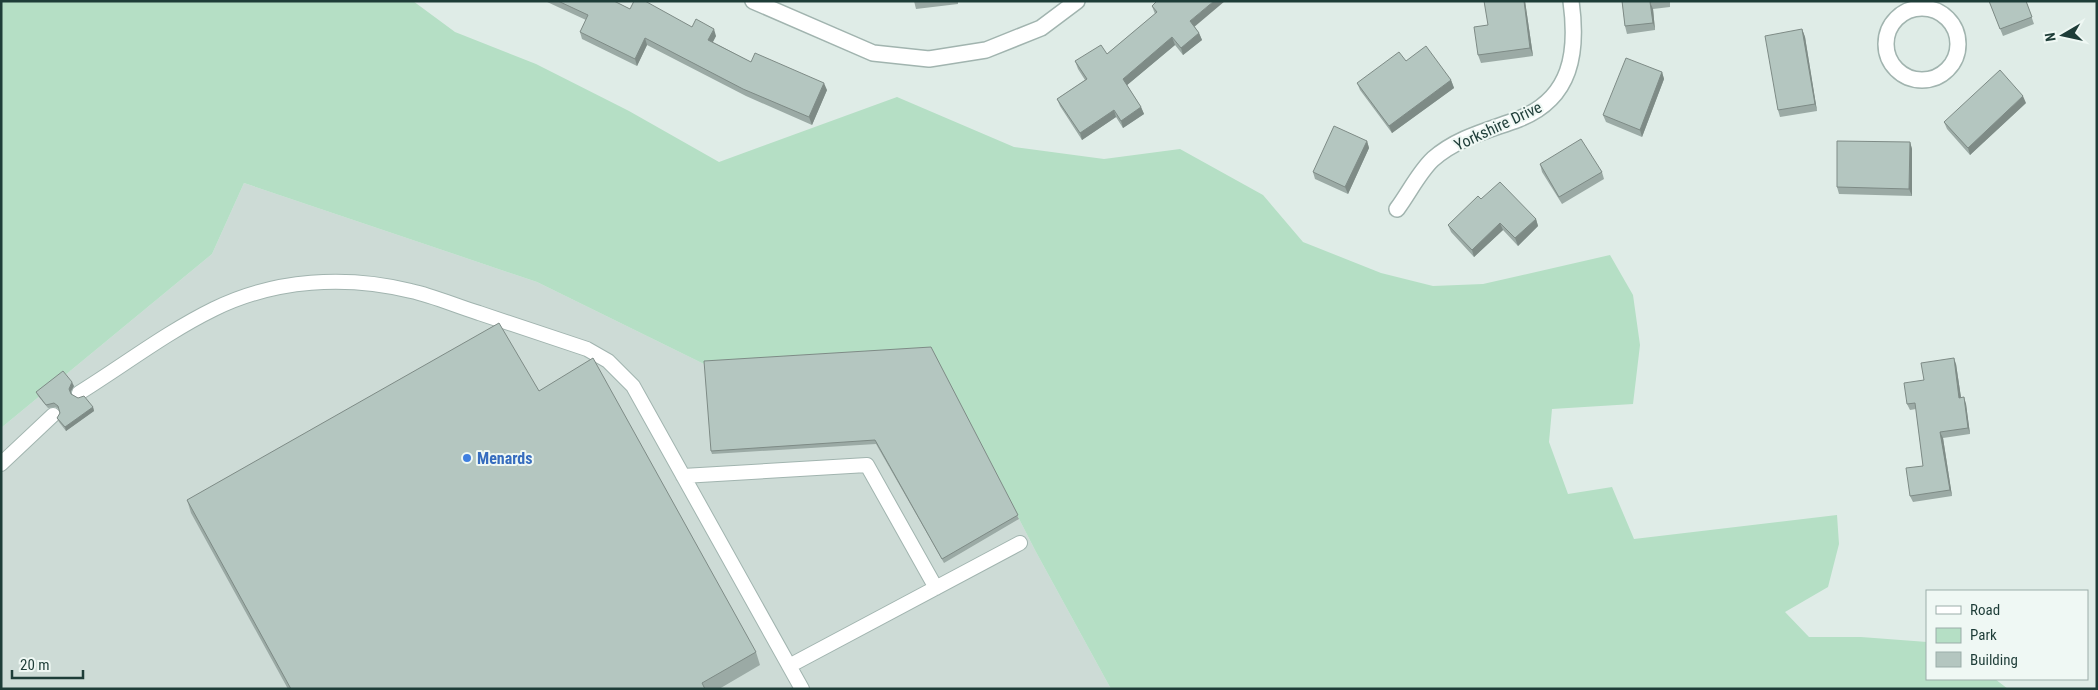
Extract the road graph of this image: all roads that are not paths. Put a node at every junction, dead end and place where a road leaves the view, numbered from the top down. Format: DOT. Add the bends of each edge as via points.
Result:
graph roads {
  1 [pos="753,1"];
  2 [pos="1077,1"];
  3 [pos="1571,1"];
  4 [pos="1914,5"];
  5 [pos="1397,208"];
  6 [pos="80,393"];
  7 [pos="53,415"];
  8 [pos="1,464"];
  9 [pos="683,476"];
  10 [pos="1020,543"];
  11 [pos="936,588"];
  12 [pos="789,666"];
  13 [pos="802,689"];
  1 -- 2 [label="street" via="873,53 929,59 986,50 1041,28"];
  3 -- 5 [label="street, Yorkshire Drive" via="1574,23 1571,66 1551,101 1521,118 1472,134 1433,159"];
  4 -- 4 [label="street" via="1888,33 1886,45 1895,68 1916,80 1929,80 1949,69 1955,59 1958,37 1946,17"];
  6 -- 9 [label="lane" via="186,324 246,296 312,282 379,284 412,291 598,354 633,386"];
  7 -- 8 [label="lane"];
  9 -- 11 [label="lane" via="867,464"];
  9 -- 12 [label="lane"];
  10 -- 11 [label="lane"];
  11 -- 12 [label="lane"];
  12 -- 13 [label="lane"];
}
